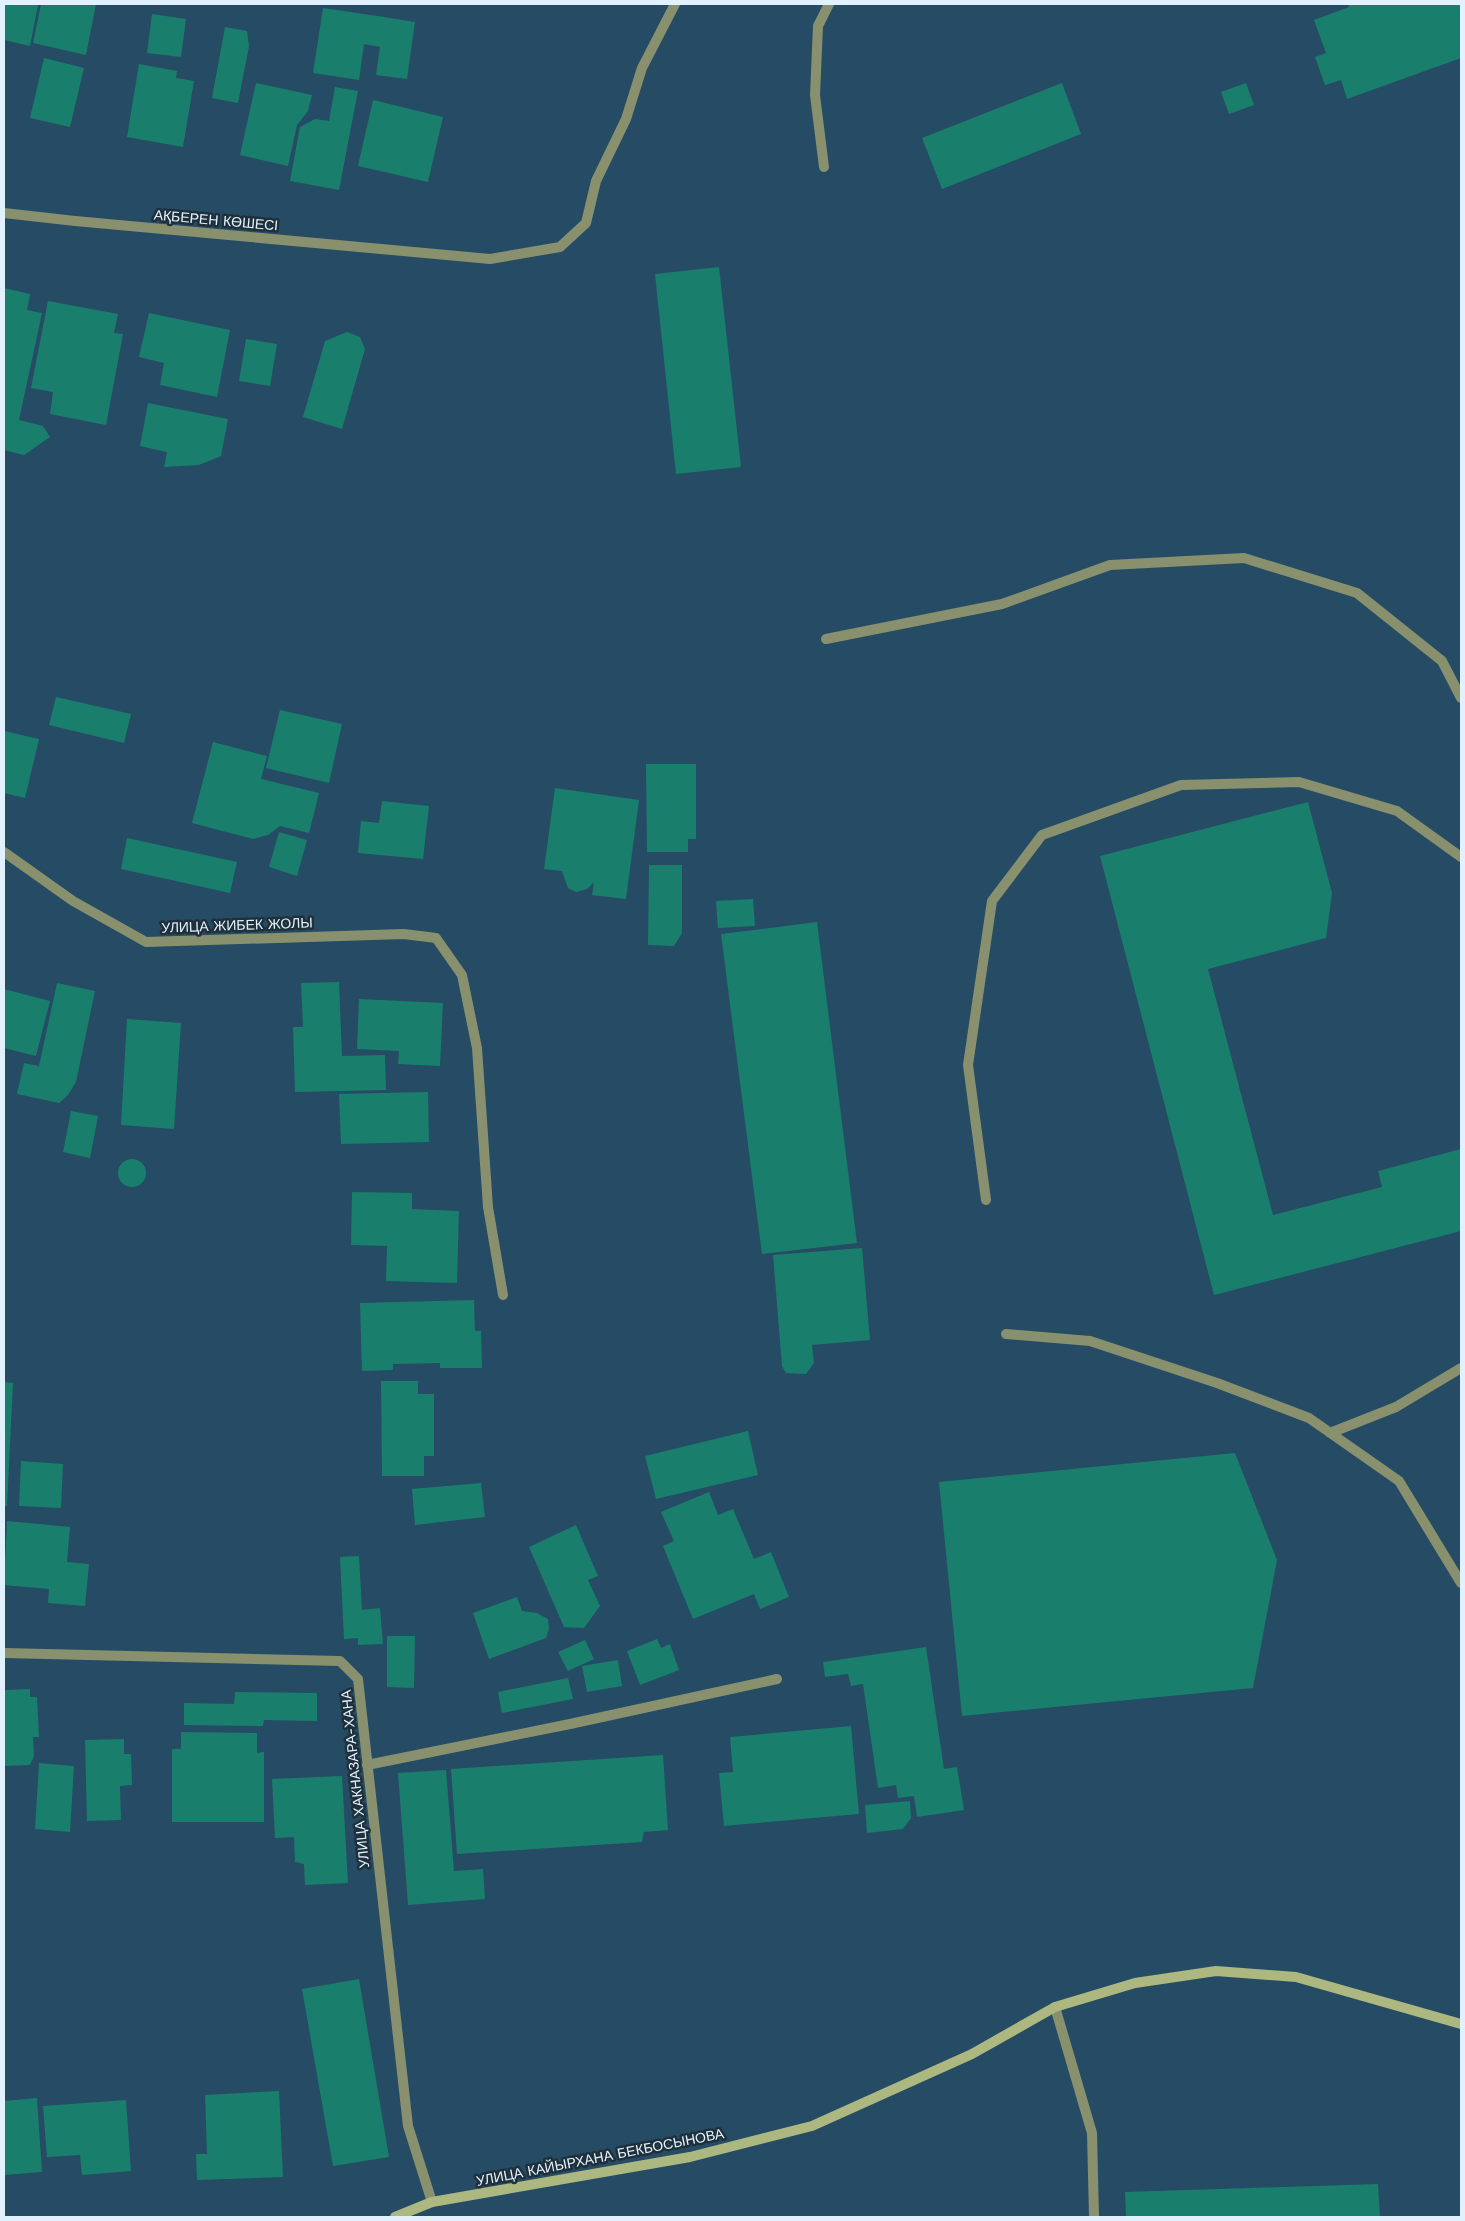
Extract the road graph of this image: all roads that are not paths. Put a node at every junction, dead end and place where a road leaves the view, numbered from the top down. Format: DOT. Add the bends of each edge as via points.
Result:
graph roads {
  1 [pos="675,4"];
  2 [pos="829,4"];
  3 [pos="824,167"];
  4 [pos="4,213"];
  5 [pos="826,639"];
  6 [pos="1461,698"];
  7 [pos="4,852"];
  8 [pos="1461,856"];
  9 [pos="986,1200"];
  10 [pos="503,1295"];
  11 [pos="1006,1334"];
  12 [pos="1461,1368"];
  13 [pos="1330,1433"];
  14 [pos="1461,1583"];
  15 [pos="4,1653"];
  16 [pos="777,1679"];
  17 [pos="367,1765"];
  18 [pos="1055,2007"];
  19 [pos="1461,2024"];
  20 [pos="432,2202"];
  21 [pos="395,2217"];
  22 [pos="1094,2217"];
  1 -- 4 [label="street, АҚБЕРЕН КӨШЕСІ" via="642,68 626,119 596,181 586,223 560,247 490,259"];
  2 -- 3 [label="street" via="818,26 815,95"];
  5 -- 6 [label="street" via="1002,604 1110,565 1244,558 1358,593 1442,661"];
  7 -- 10 [label="street, УЛИЦА ЖИБЕК ЖОЛЫ" via="73,901 146,942 404,934 436,938 462,975 477,1048 488,1207"];
  8 -- 9 [label="street" via="1397,811 1299,782 1181,785 1042,836 992,901 968,1065"];
  11 -- 13 [label="street" via="1090,1341 1217,1383 1309,1418"];
  12 -- 13 [label="street" via="1396,1407"];
  13 -- 14 [label="street" via="1399,1481"];
  15 -- 17 [label="street, УЛИЦА ХАКНАЗАРА-ХАНА" via="340,1661 358,1679"];
  16 -- 17 [label="street"];
  17 -- 20 [label="street, УЛИЦА ХАКНАЗАРА-ХАНА" via="408,2126"];
  18 -- 19 [label="street, УЛИЦА КАЙЫРХАНА БЕКБОСЫНОВА" via="1135,1982 1216,1971 1296,1977"];
  18 -- 20 [label="street, УЛИЦА КАЙЫРХАНА БЕКБОСЫНОВА" via="972,2054 812,2126 690,2157"];
  18 -- 22 [label="street" via="1092,2133"];
  20 -- 21 [label="street, УЛИЦА КАЙЫРХАНА БЕКБОСЫНОВА"];
}
